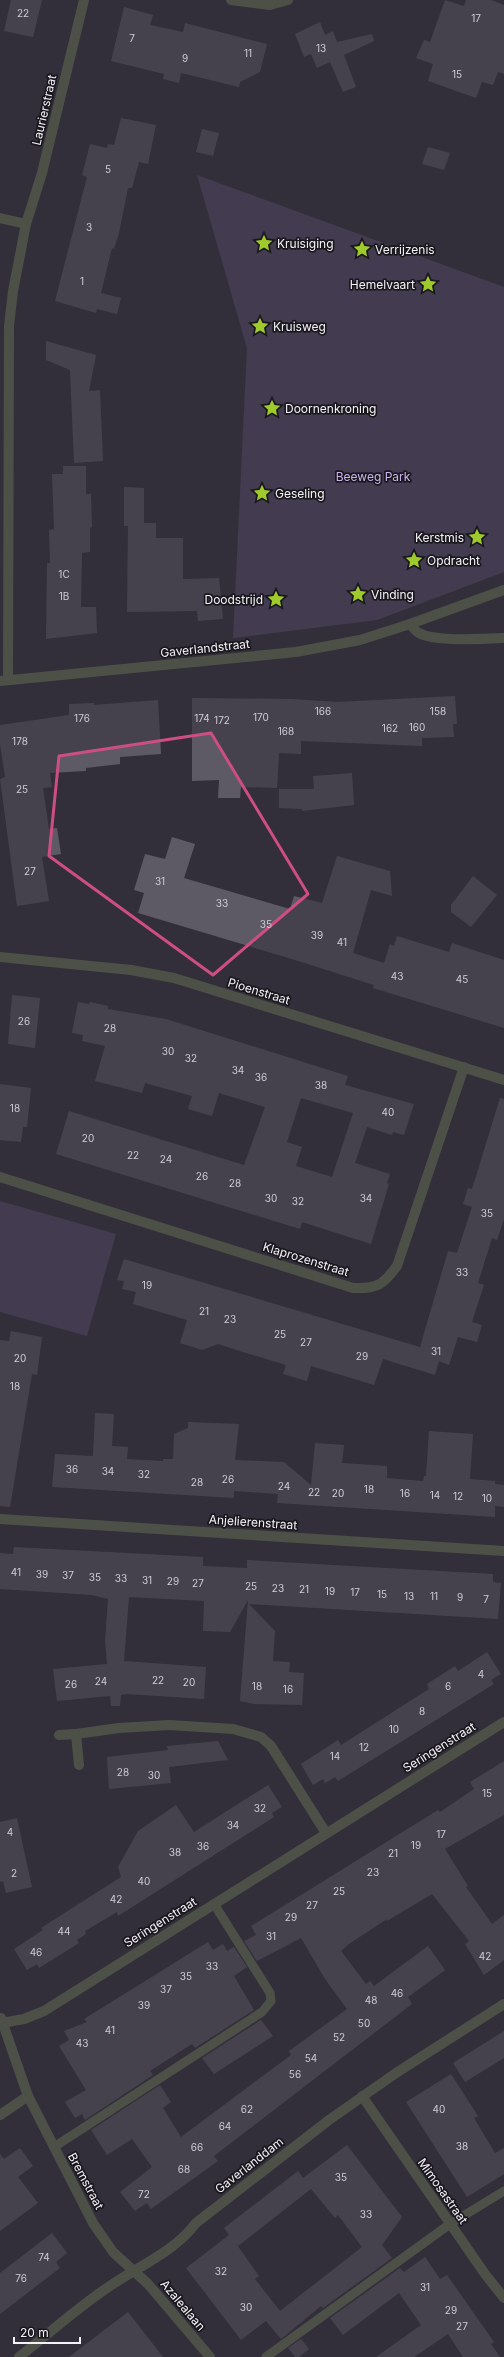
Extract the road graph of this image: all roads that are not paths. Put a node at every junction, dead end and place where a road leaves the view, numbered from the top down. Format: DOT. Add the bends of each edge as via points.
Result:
graph roads {
  1 [pos="84,0"];
  2 [pos="231,0"];
  3 [pos="288,0"];
  4 [pos="0,218"];
  5 [pos="26,224"];
  6 [pos="504,590"];
  7 [pos="410,624"];
  8 [pos="504,638"];
  9 [pos="4,681"];
  10 [pos="0,956"];
  11 [pos="464,1067"];
  12 [pos="504,1080"];
  13 [pos="0,1177"];
  14 [pos="0,1519"];
  15 [pos="504,1551"];
  16 [pos="504,1722"];
  17 [pos="76,1734"];
  18 [pos="60,1735"];
  19 [pos="79,1765"];
  20 [pos="326,1833"];
  21 [pos="214,1904"];
  22 [pos="504,2004"];
  23 [pos="1,2019"];
  24 [pos="28,2096"];
  25 [pos="362,2096"];
  26 [pos="0,2115"];
  27 [pos="54,2147"];
  28 [pos="504,2191"];
  29 [pos="450,2224"];
  30 [pos="134,2271"];
  31 [pos="504,2298"];
  32 [pos="19,2357"];
  33 [pos="210,2357"];
  34 [pos="266,2357"];
  1 -- 5 [label="street, Laurierstraat" via="42,173"];
  2 -- 3 [label="street" via="270,5"];
  4 -- 5 [label="street"];
  5 -- 9 [label="street, Laurierstraat" via="12,292 9,326"];
  6 -- 7 [label="street, Gaverlandstraat"];
  7 -- 8 [label="street" via="419,633 431,637 476,640"];
  7 -- 9 [label="street, Gaverlandstraat" via="360,640 296,652"];
  10 -- 11 [label="street, Pioenstraat" via="131,970 174,978"];
  11 -- 12 [label="street, Pioenstraat"];
  11 -- 13 [label="street, Klaprozenstraat" via="397,1266 387,1280 371,1289 353,1288"];
  14 -- 15 [label="street, Anjelierenstraat"];
  16 -- 20 [label="street, Seringenstraat"];
  17 -- 18 [label="street"];
  17 -- 19 [label="street"];
  17 -- 20 [label="street" via="169,1725 247,1732 261,1737 271,1746"];
  20 -- 21 [label="street, Seringenstraat"];
  21 -- 23 [label="street, Seringenstraat" via="44,2011 24,2019"];
  21 -- 27 [label="lane" via="270,1993 271,2001 262,2012"];
  22 -- 25 [label="street, Gaverlanddam"];
  23 -- 24 [label="street, Bremstraat"];
  24 -- 26 [label="street"];
  24 -- 27 [label="street, Bremstraat"];
  25 -- 29 [label="street, Mimosastraat"];
  25 -- 30 [label="street, Gaverlanddam" via="196,2223 188,2234"];
  27 -- 30 [label="street, Bremstraat" via="93,2223 113,2252"];
  28 -- 29 [label="lane"];
  29 -- 31 [label="street, Mimosastraat"];
  29 -- 34 [label="lane"];
  30 -- 32 [label="street, Gaverlanddam" via="112,2284"];
  30 -- 33 [label="street, Azalealaan"];
}
